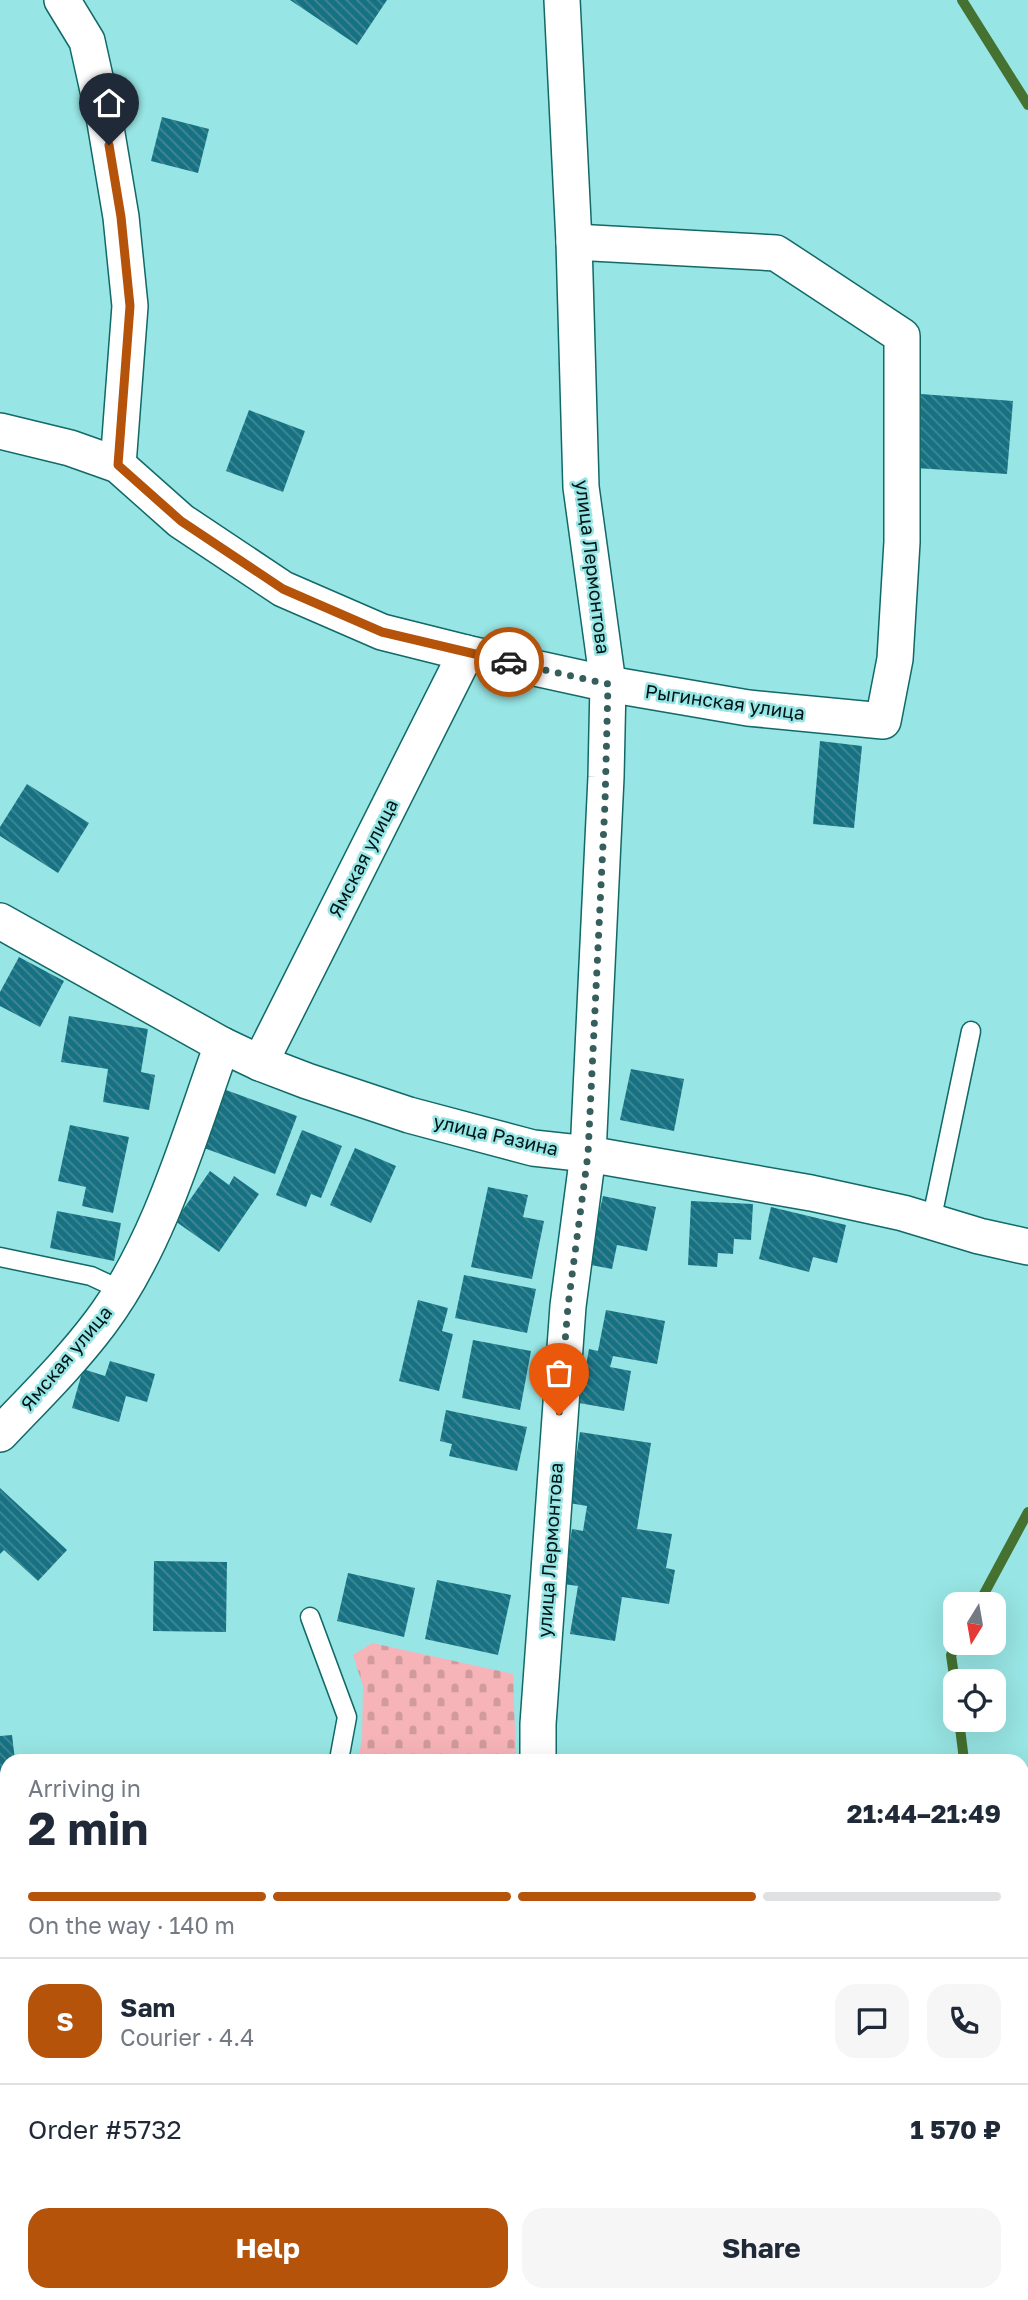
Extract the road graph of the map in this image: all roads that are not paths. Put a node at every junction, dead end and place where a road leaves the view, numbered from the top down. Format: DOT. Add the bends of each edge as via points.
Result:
graph roads {
  1 [pos="62,0"];
  2 [pos="562,0"];
  3 [pos="574,242"];
  4 [pos="0,430"];
  5 [pos="118,465"];
  6 [pos="466,653"];
  7 [pos="608,684"];
  8 [pos="0,921"];
  9 [pos="971,1031"];
  10 [pos="222,1045"];
  11 [pos="260,1063"];
  12 [pos="588,1154"];
  13 [pos="931,1222"];
  14 [pos="1028,1247"];
  15 [pos="0,1257"];
  16 [pos="121,1290"];
  17 [pos="0,1434"];
  18 [pos="310,1617"];
  19 [pos="339,1754"];
  20 [pos="538,1754"];
  1 -- 5 [label="street" via="87,41 121,217 130,306"];
  2 -- 3 [label="street, улица Лермонтова"];
  3 -- 7 [label="street, улица Лермонтова" via="581,488"];
  3 -- 7 [label="street, Рыгинская улица" via="776,253 902,336 902,542 895,659 883,721 748,708"];
  4 -- 5 [label="street, Рыгинская улица"];
  5 -- 6 [label="street, Рыгинская улица" via="181,521 283,589 382,632"];
  6 -- 7 [label="street, Рыгинская улица"];
  6 -- 11 [label="street, Ямская улица"];
  7 -- 12 [label="street, улица Лермонтова"];
  8 -- 10 [label="street, улица Разина"];
  9 -- 13 [label="lane"];
  10 -- 11 [label="street, улица Разина"];
  10 -- 16 [label="street, Ямская улица" via="166,1199"];
  11 -- 12 [label="street, улица Разина" via="409,1115 533,1148"];
  12 -- 13 [label="street, улица Разина" via="811,1193"];
  12 -- 20 [label="street, улица Лермонтова" via="568,1306"];
  13 -- 14 [label="street, улица Разина"];
  15 -- 16 [label="lane" via="91,1276"];
  16 -- 17 [label="street, Ямская улица" via="72,1357"];
  18 -- 19 [label="lane" via="347,1717"];
}
